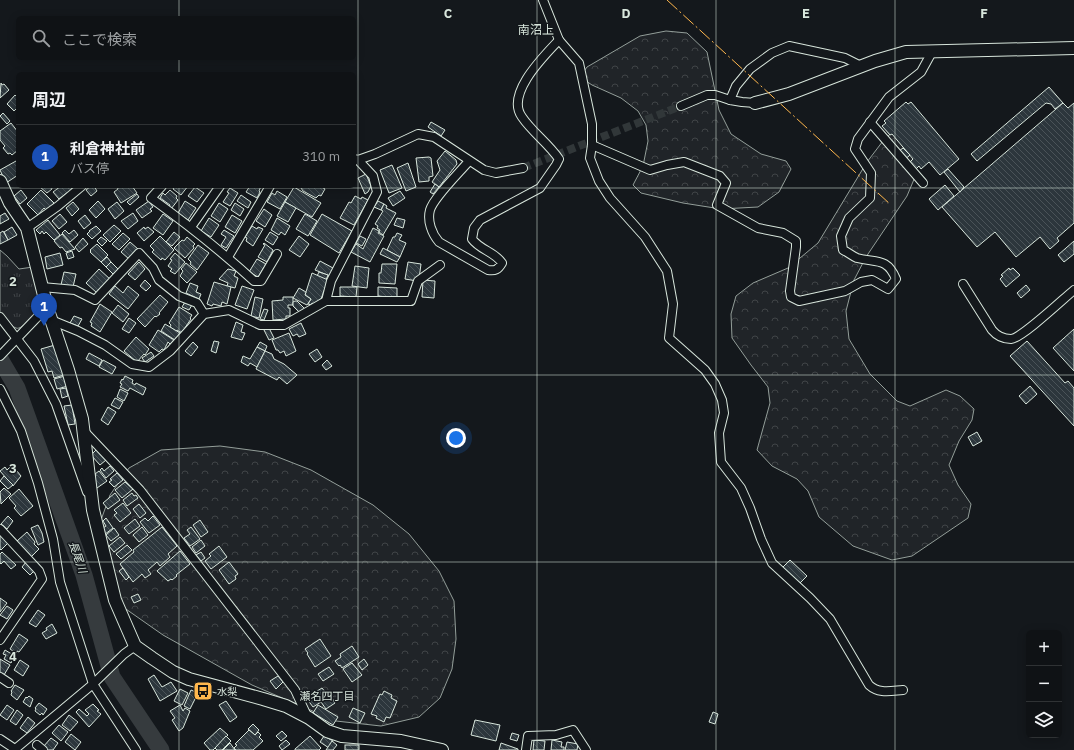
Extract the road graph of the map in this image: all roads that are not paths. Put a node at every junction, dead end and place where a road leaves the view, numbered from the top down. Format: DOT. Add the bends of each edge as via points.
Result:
graph roads {
  1 [pos="543,0"];
  2 [pos="559,40"];
  3 [pos="1074,48"];
  4 [pos="932,52"];
  5 [pos="861,66"];
  6 [pos="730,100"];
  7 [pos="755,103"];
  8 [pos="681,106"];
  9 [pos="870,122"];
  10 [pos="592,144"];
  11 [pos="356,159"];
  12 [pos="469,160"];
  13 [pos="523,168"];
  14 [pos="0,181"];
  15 [pos="923,183"];
  16 [pos="80,188"];
  17 [pos="160,188"];
  18 [pos="219,188"];
  19 [pos="269,188"];
  20 [pos="191,227"];
  21 [pos="27,228"];
  22 [pos="277,254"];
  23 [pos="228,257"];
  24 [pos="440,265"];
  25 [pos="963,284"];
  26 [pos="42,287"];
  27 [pos="1074,290"];
  28 [pos="326,301"];
  29 [pos="46,307"];
  30 [pos="204,314"];
  31 [pos="0,317"];
  32 [pos="51,320"];
  33 [pos="15,340"];
  34 [pos="0,356"];
  35 [pos="0,389"];
  36 [pos="84,431"];
  37 [pos="93,510"];
  38 [pos="0,529"];
  39 [pos="0,640"];
  40 [pos="135,646"];
  41 [pos="0,677"];
  42 [pos="96,681"];
  43 [pos="9,683"];
  44 [pos="903,690"];
  45 [pos="309,718"];
  46 [pos="0,739"];
  47 [pos="14,750"];
  48 [pos="136,750"];
  49 [pos="442,750"];
  50 [pos="526,750"];
  51 [pos="586,750"];
  1 -- 2 [label="street"];
  2 -- 10 [label="street" via="579,63 592,124"];
  2 -- 12 [label="street" via="538,62 517,98 517,110 553,150 558,159 556,165 540,188 480,220 474,228 472,239 499,258 502,263 495,271 488,270 439,242 433,235 430,224 430,210 439,195"];
  3 -- 4 [label="street"];
  4 -- 5 [label="street" via="906,52"];
  4 -- 9 [label="street" via="921,72 889,97"];
  5 -- 6 [label="street" via="845,58 789,46 772,53 750,70 736,86"];
  5 -- 7 [label="street" via="789,94"];
  6 -- 7 [label="street"];
  6 -- 8 [label="street" via="707,95"];
  9 -- 10 [label="street" via="854,149 871,173 870,198 849,218 841,236 843,250 856,257 883,263 892,270 896,279 888,289 872,280 861,282 845,291 799,301 791,297 790,291 796,241 782,233 758,228 717,206 726,183 720,176 684,162 650,170"];
  9 -- 15 [label="street"];
  10 -- 44 [label="street" via="590,158 599,181 610,198 645,237 667,271 673,304 669,338 705,370 715,384 724,413 719,433 721,462 741,488 772,563 830,619 874,690"];
  11 -- 12 [label="street" via="375,154 418,134 434,138"];
  11 -- 28 [label="street" via="373,176 377,192 331,281"];
  12 -- 13 [label="street" via="484,170 496,173"];
  14 -- 21 [label="street" via="10,203"];
  16 -- 21 [label="street"];
  17 -- 20 [label="street" via="151,198"];
  18 -- 20 [label="street"];
  19 -- 23 [label="street"];
  20 -- 23 [label="street"];
  21 -- 26 [label="street"];
  22 -- 23 [label="street" via="261,281 254,281"];
  24 -- 28 [label="street" via="418,281 411,301"];
  25 -- 27 [label="street" via="992,330 1003,338 1012,339 1022,334"];
  26 -- 29 [label="street"];
  26 -- 30 [label="street" via="75,290 95,300 139,253 153,268 159,280 179,296 197,303"];
  28 -- 30 [label="street" via="284,324 260,324 229,310"];
  29 -- 32 [label="street"];
  29 -- 33 [label="street"];
  30 -- 32 [label="street" via="170,351 149,367 132,364 105,345"];
  31 -- 33 [label="street"];
  32 -- 36 [label="street" via="68,370"];
  33 -- 34 [label="street"];
  33 -- 37 [label="street" via="34,361 56,404"];
  35 -- 42 [label="street" via="21,431 53,538 60,582"];
  36 -- 37 [label="street"];
  36 -- 45 [label="street" via="144,495 295,690"];
  37 -- 40 [label="street" via="115,600"];
  38 -- 39 [label="street" via="40,571 42,579"];
  40 -- 42 [label="street"];
  40 -- 45 [label="street" via="173,672 189,679 286,706"];
  41 -- 43 [label="street"];
  42 -- 47 [label="street"];
  42 -- 48 [label="street"];
  45 -- 49 [label="street" via="327,731 342,736 401,740"];
  46 -- 47 [label="street"];
  50 -- 51 [label="street" via="528,736 556,735 573,730"];
}
